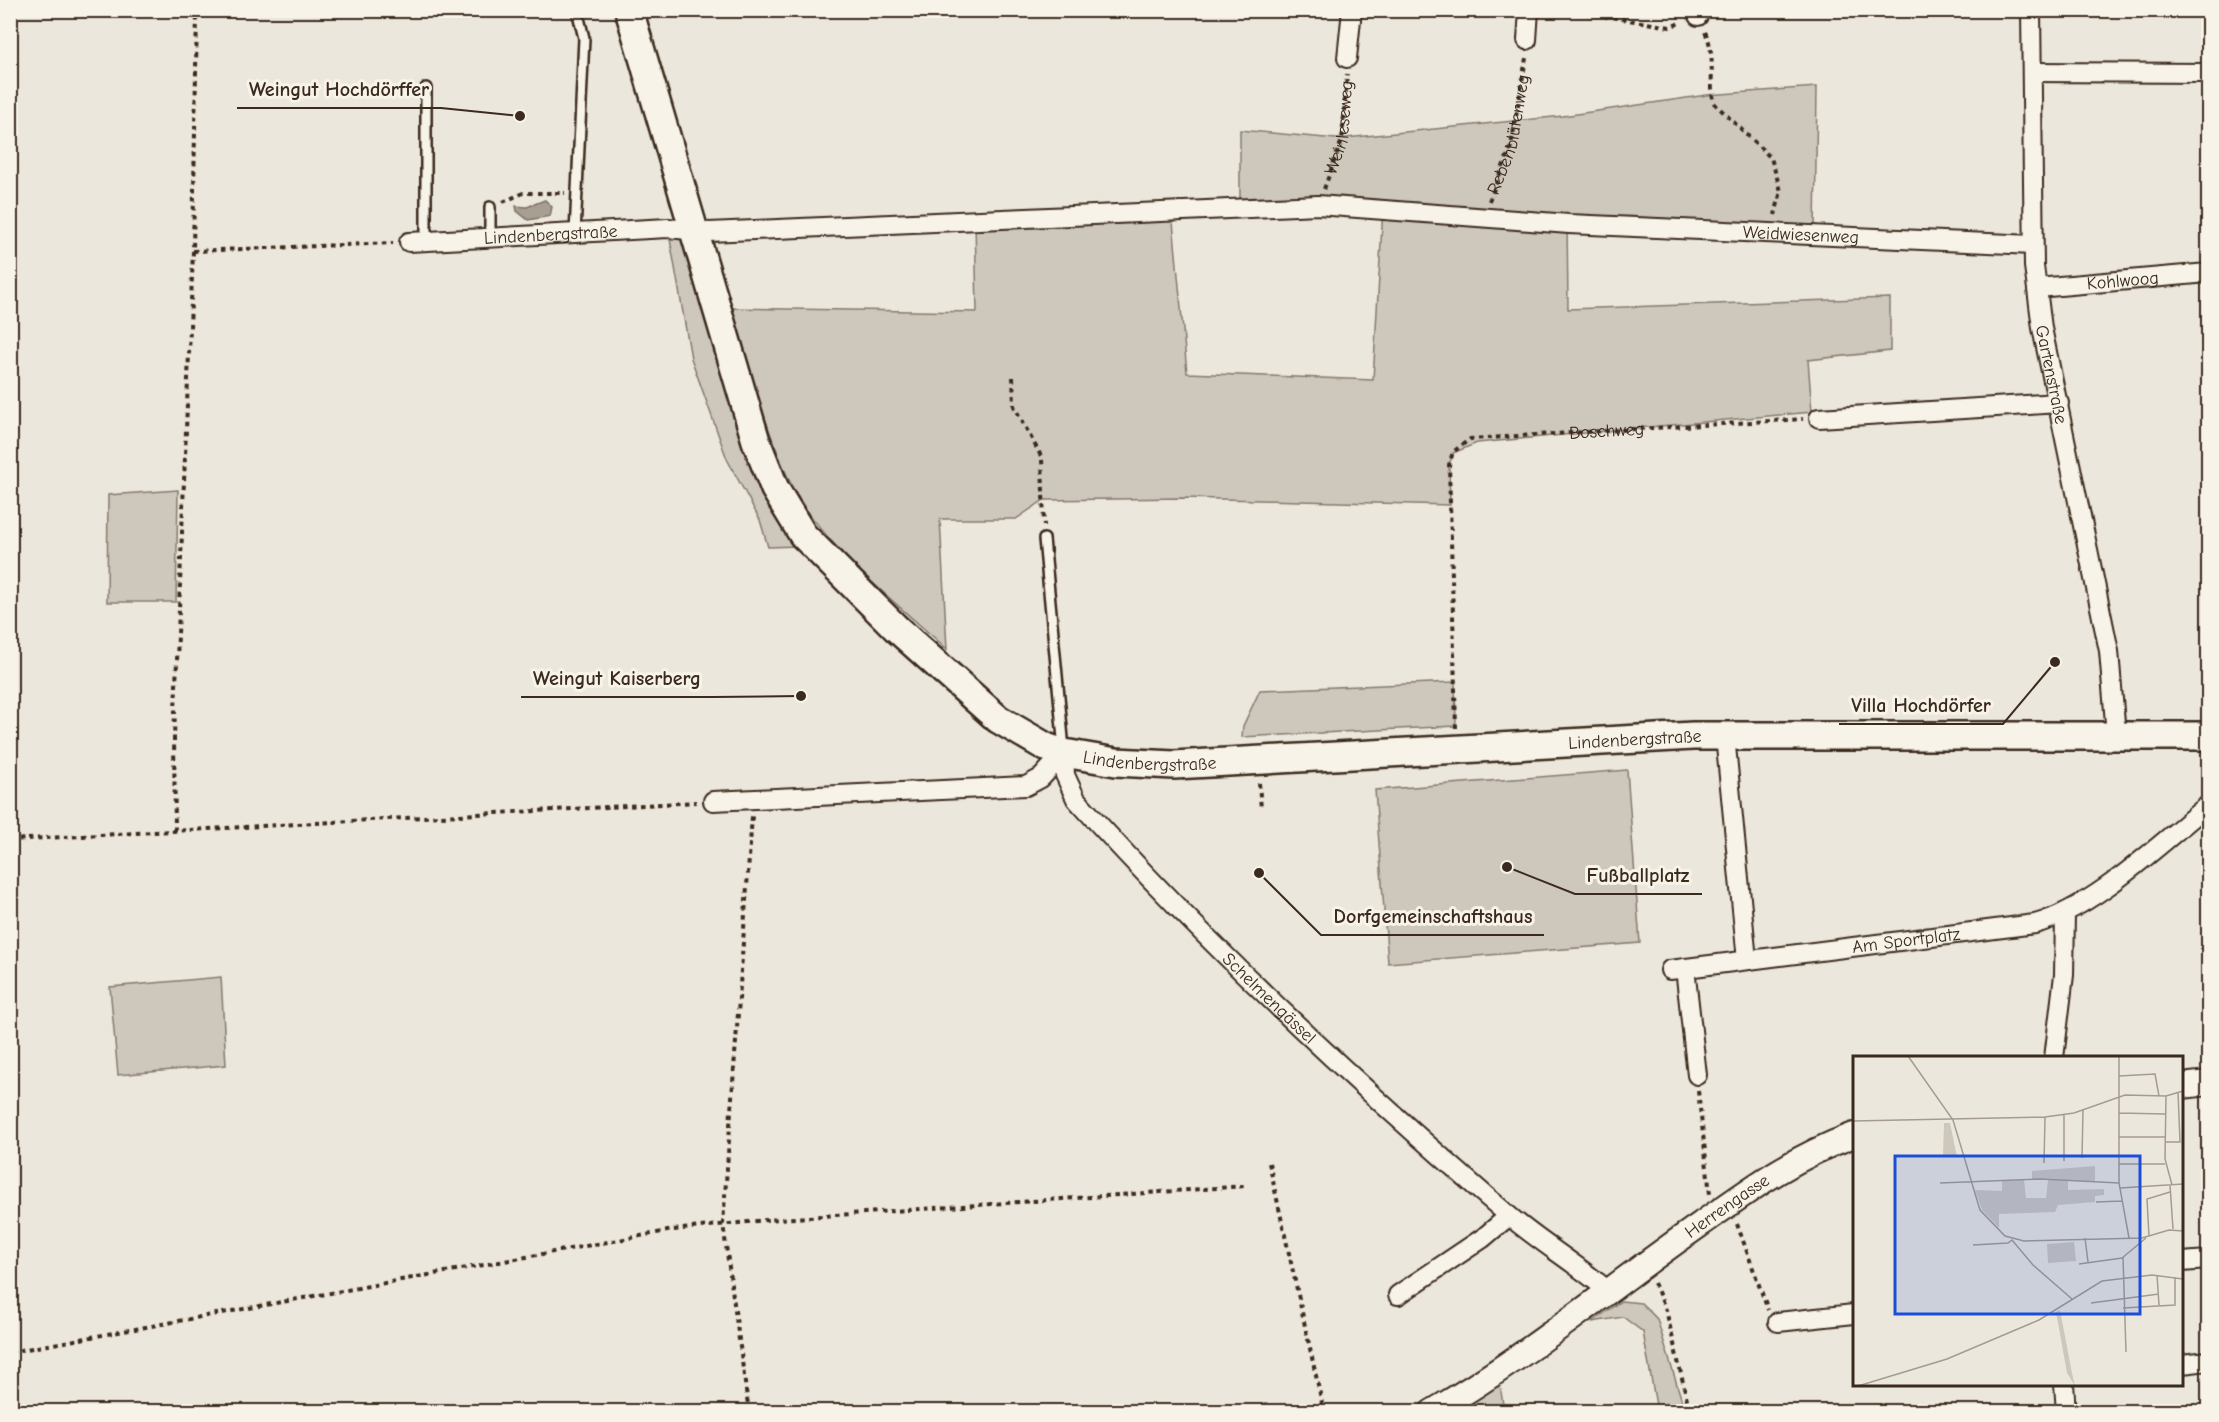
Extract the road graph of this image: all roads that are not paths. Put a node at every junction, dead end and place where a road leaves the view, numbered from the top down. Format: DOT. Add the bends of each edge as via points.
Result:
graph roads {
  1 [pos="577,10"];
  2 [pos="630,10"];
  3 [pos="1352,10"];
  4 [pos="1529,10"];
  5 [pos="2031,10"];
  6 [pos="1527,40"];
  7 [pos="1347,58"];
  8 [pos="2032,72"];
  9 [pos="2208,73"];
  10 [pos="426,88"];
  11 [pos="1318,205"];
  12 [pos="490,207"];
  13 [pos="694,230"];
  14 [pos="575,234"];
  15 [pos="490,239"];
  16 [pos="417,241"];
  17 [pos="2033,245"];
  18 [pos="2208,273"];
  19 [pos="2037,288"];
  20 [pos="2058,403"];
  21 [pos="1819,418"];
  22 [pos="1044,539"];
  23 [pos="2116,735"];
  24 [pos="2208,735"];
  25 [pos="1725,736"];
  26 [pos="1064,753"];
  27 [pos="713,801"];
  28 [pos="2208,805"];
  29 [pos="2065,914"];
  30 [pos="1747,960"];
  31 [pos="2054,1056"];
  32 [pos="1697,1075"];
  33 [pos="2208,1083"];
  34 [pos="2183,1086"];
  35 [pos="1853,1134"];
  36 [pos="1509,1216"];
  37 [pos="2208,1260"];
  38 [pos="2183,1262"];
  39 [pos="1608,1291"];
  40 [pos="1398,1295"];
  41 [pos="1853,1314"];
  42 [pos="1778,1322"];
  43 [pos="2208,1361"];
  44 [pos="2183,1364"];
  45 [pos="2064,1386"];
  46 [pos="1432,1412"];
  47 [pos="2066,1412"];
  1 -- 14 [label="lane" via="584,38"];
  2 -- 13 [label="main road, Lindenbergstraße"];
  3 -- 7 [label="street, Weinleseweg"];
  4 -- 6 [label="street"];
  5 -- 8 [label="street, Gartenstraße"];
  8 -- 9 [label="street"];
  8 -- 17 [label="street, Gartenstraße"];
  10 -- 16 [label="lane"];
  11 -- 13 [label="street, Lindenbergstraße"];
  11 -- 17 [label="street, Weidwiesenweg" via="1569,224"];
  12 -- 15 [label="lane"];
  13 -- 14 [label="street, Lindenbergstraße"];
  13 -- 26 [label="main road, Lindenbergstraße" via="759,449 774,489 803,535 973,700 1021,734"];
  14 -- 15 [label="street, Lindenbergstraße"];
  15 -- 16 [label="street, Lindenbergstraße"];
  17 -- 19 [label="street, Gartenstraße"];
  18 -- 19 [label="street, Kohlwoog"];
  19 -- 20 [label="street, Gartenstraße"];
  20 -- 21 [label="street"];
  20 -- 23 [label="street, Gartenstraße" via="2109,651"];
  22 -- 26 [label="lane"];
  23 -- 24 [label="main road, Lindenbergstraße"];
  23 -- 25 [label="main road, Lindenbergstraße"];
  25 -- 26 [label="main road, Lindenbergstraße" via="1456,747 1174,765 1116,762"];
  25 -- 30 [label="street"];
  26 -- 27 [label="street, Lindenbergstraße" via="1041,778 1026,786"];
  26 -- 36 [label="street, Schelmengässel" via="1069,787 1101,826 1256,984 1384,1106"];
  28 -- 29 [label="street, Am Sportplatz" via="2081,906"];
  29 -- 30 [label="street, Am Sportplatz" via="2035,924"];
  29 -- 31 [label="street"];
  30 -- 32 [label="street, Am Sportplatz" via="1678,969"];
  33 -- 34 [label="street"];
  35 -- 39 [label="street, Herrengasse" via="1816,1149 1769,1176"];
  36 -- 39 [label="street, Schelmengässel"];
  36 -- 40 [label="street" via="1475,1244"];
  37 -- 38 [label="street"];
  39 -- 46 [label="street, Herrengasse" via="1505,1366"];
  41 -- 42 [label="street"];
  43 -- 44 [label="street"];
  45 -- 47 [label="street"];
}
